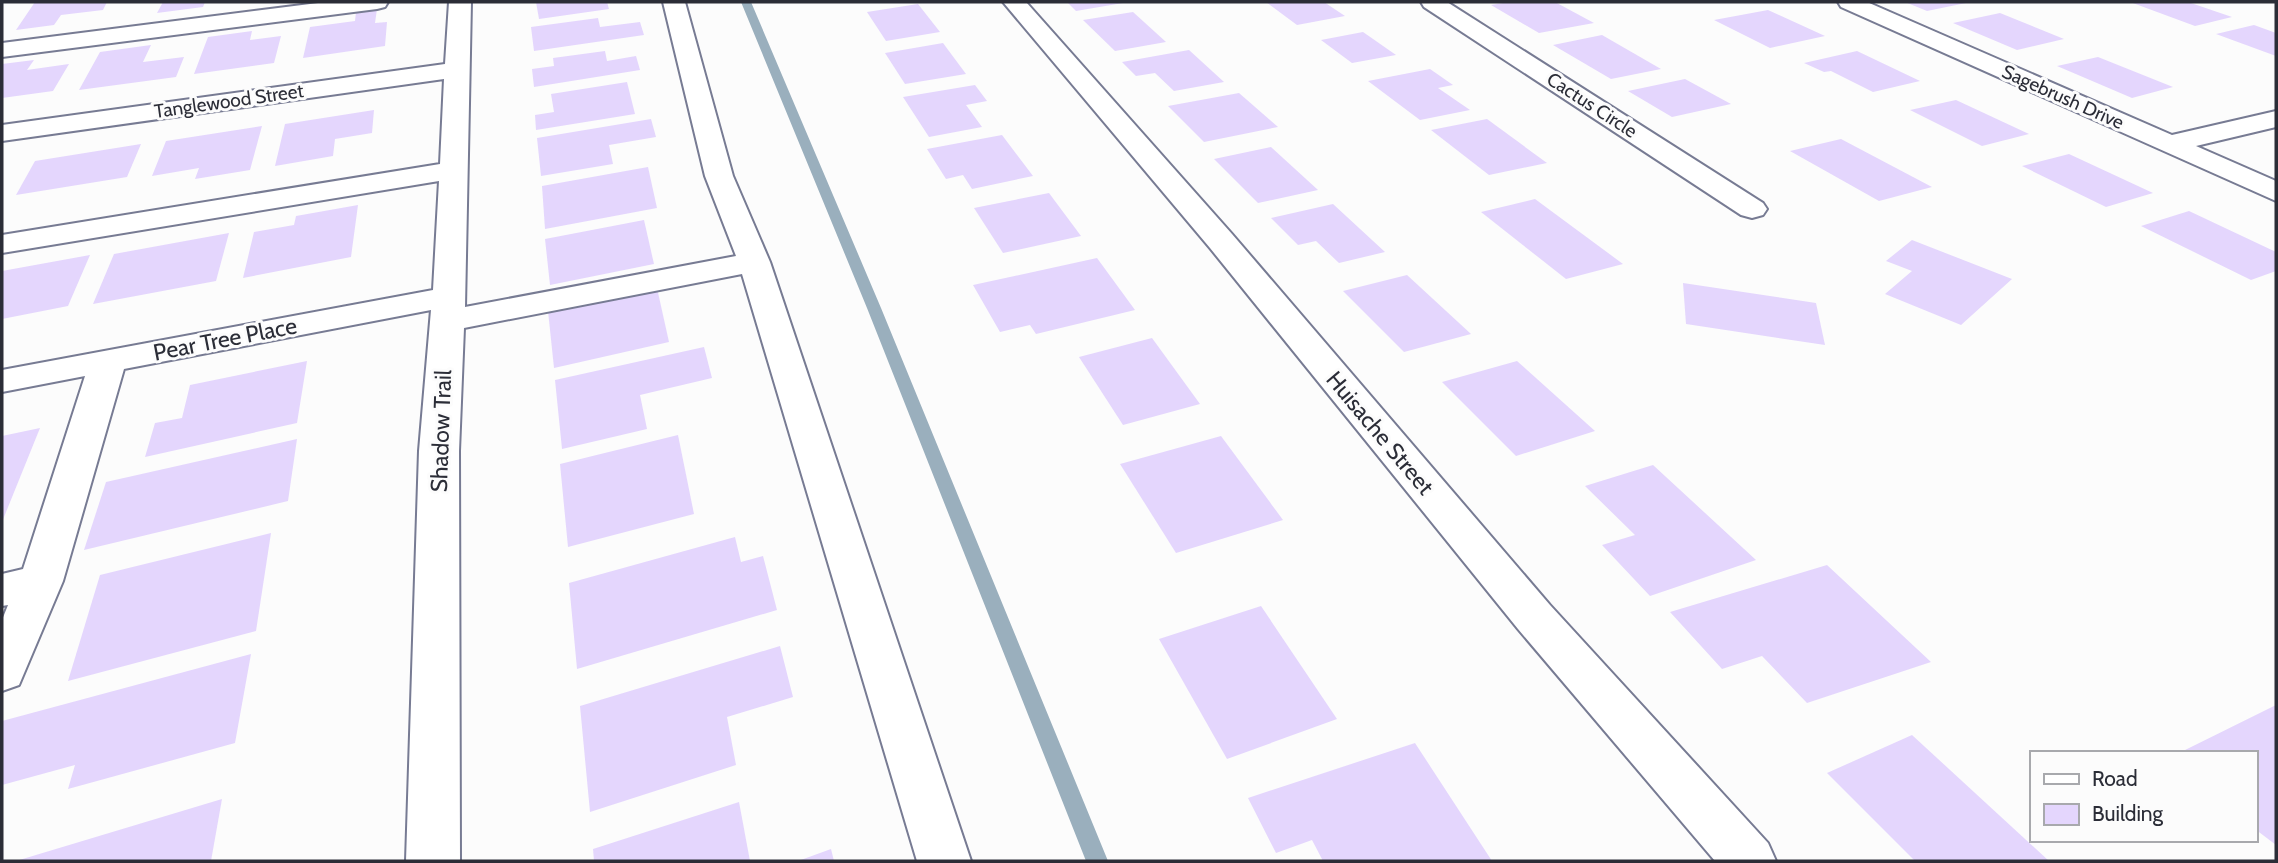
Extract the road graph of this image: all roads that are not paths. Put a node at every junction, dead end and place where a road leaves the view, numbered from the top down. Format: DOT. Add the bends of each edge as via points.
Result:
graph roads {
  1 [pos="377,2"];
  2 [pos="460,2"];
  3 [pos="674,2"];
  4 [pos="1014,2"];
  5 [pos="1432,2"];
  6 [pos="1849,2"];
  7 [pos="2,50"];
  8 [pos="456,70"];
  9 [pos="2276,119"];
  10 [pos="2,133"];
  11 [pos="2170,144"];
  12 [pos="453,170"];
  13 [pos="2276,191"];
  14 [pos="1752,209"];
  15 [pos="2,244"];
  16 [pos="754,262"];
  17 [pos="448,309"];
  18 [pos="108,361"];
  19 [pos="2,381"];
  20 [pos="21,586"];
  21 [pos="2,671"];
  22 [pos="433,861"];
  23 [pos="944,861"];
  24 [pos="1749,861"];
  1 -- 7 [label="street"];
  2 -- 8 [label="street, Shadow Trail"];
  3 -- 16 [label="street" via="719,177"];
  4 -- 24 [label="street, Huisache Street" via="1222,242 1534,617"];
  5 -- 14 [label="street, Cactus Circle"];
  6 -- 11 [label="street, Sagebrush Drive"];
  8 -- 10 [label="street, Tanglewood Street"];
  8 -- 12 [label="street, Shadow Trail"];
  9 -- 11 [label="street"];
  11 -- 13 [label="street, Sagebrush Drive"];
  12 -- 15 [label="street"];
  12 -- 17 [label="street, Shadow Trail"];
  16 -- 17 [label="street, Pear Tree Place"];
  16 -- 23 [label="street"];
  17 -- 18 [label="street, Pear Tree Place"];
  17 -- 22 [label="street, Shadow Trail" via="439,451"];
  18 -- 19 [label="street, Pear Tree Place"];
  18 -- 20 [label="street"];
  20 -- 21 [label="street"];
}
